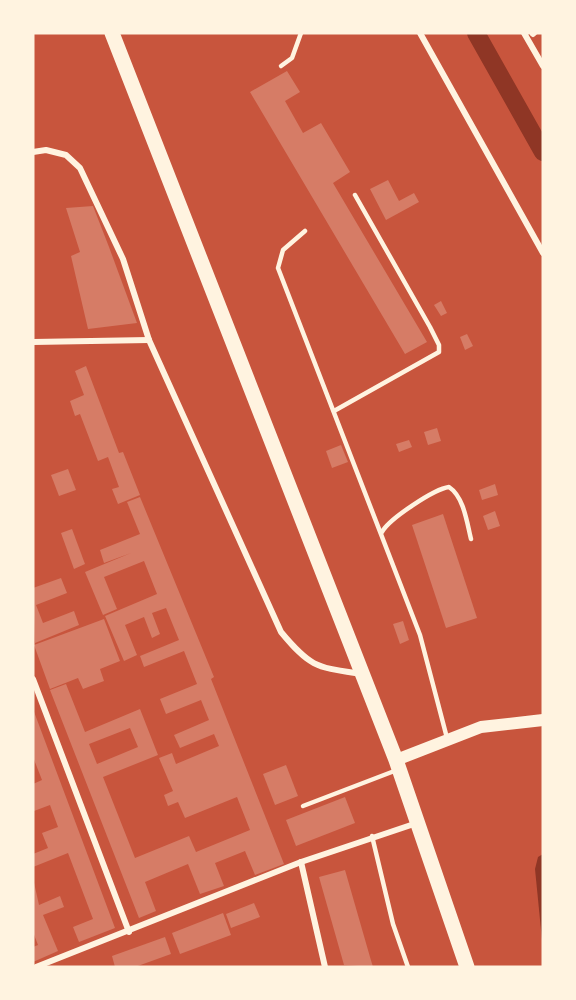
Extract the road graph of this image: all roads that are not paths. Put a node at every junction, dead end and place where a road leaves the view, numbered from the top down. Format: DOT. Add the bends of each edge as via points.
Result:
graph roads {
  1 [pos="112,33"];
  2 [pos="301,33"];
  3 [pos="420,33"];
  4 [pos="533,33"];
  5 [pos="525,35"];
  6 [pos="281,66"];
  7 [pos="543,66"];
  8 [pos="33,152"];
  9 [pos="355,195"];
  10 [pos="305,231"];
  11 [pos="543,254"];
  12 [pos="149,340"];
  13 [pos="33,342"];
  14 [pos="334,411"];
  15 [pos="382,532"];
  16 [pos="471,539"];
  17 [pos="362,674"];
  18 [pos="33,679"];
  19 [pos="543,720"];
  20 [pos="447,740"];
  21 [pos="398,764"];
  22 [pos="303,806"];
  23 [pos="418,822"];
  24 [pos="372,836"];
  25 [pos="302,862"];
  26 [pos="129,932"];
  27 [pos="36,967"];
  28 [pos="325,967"];
  29 [pos="408,967"];
  30 [pos="466,967"];
  1 -- 17 [label="main road"];
  2 -- 6 [label="lane" via="292,58"];
  3 -- 11 [label="street"];
  4 -- 5 [label="street"];
  5 -- 7 [label="street"];
  8 -- 12 [label="street" via="46,150 66,155 80,168 123,259"];
  9 -- 14 [label="lane" via="430,327 439,352"];
  10 -- 14 [label="lane" via="283,250 278,268"];
  12 -- 13 [label="street"];
  12 -- 17 [label="street" via="281,632 303,658 319,668"];
  14 -- 15 [label="lane"];
  15 -- 16 [label="lane" via="387,523 449,487 463,507"];
  15 -- 20 [label="lane" via="420,635"];
  17 -- 21 [label="main road"];
  18 -- 26 [label="street"];
  19 -- 20 [label="main road" via="481,727"];
  20 -- 21 [label="main road"];
  21 -- 22 [label="lane"];
  21 -- 23 [label="main road"];
  23 -- 24 [label="street"];
  23 -- 30 [label="main road"];
  24 -- 25 [label="street"];
  24 -- 29 [label="lane" via="393,924"];
  25 -- 26 [label="street"];
  25 -- 28 [label="street"];
  26 -- 27 [label="street"];
}
